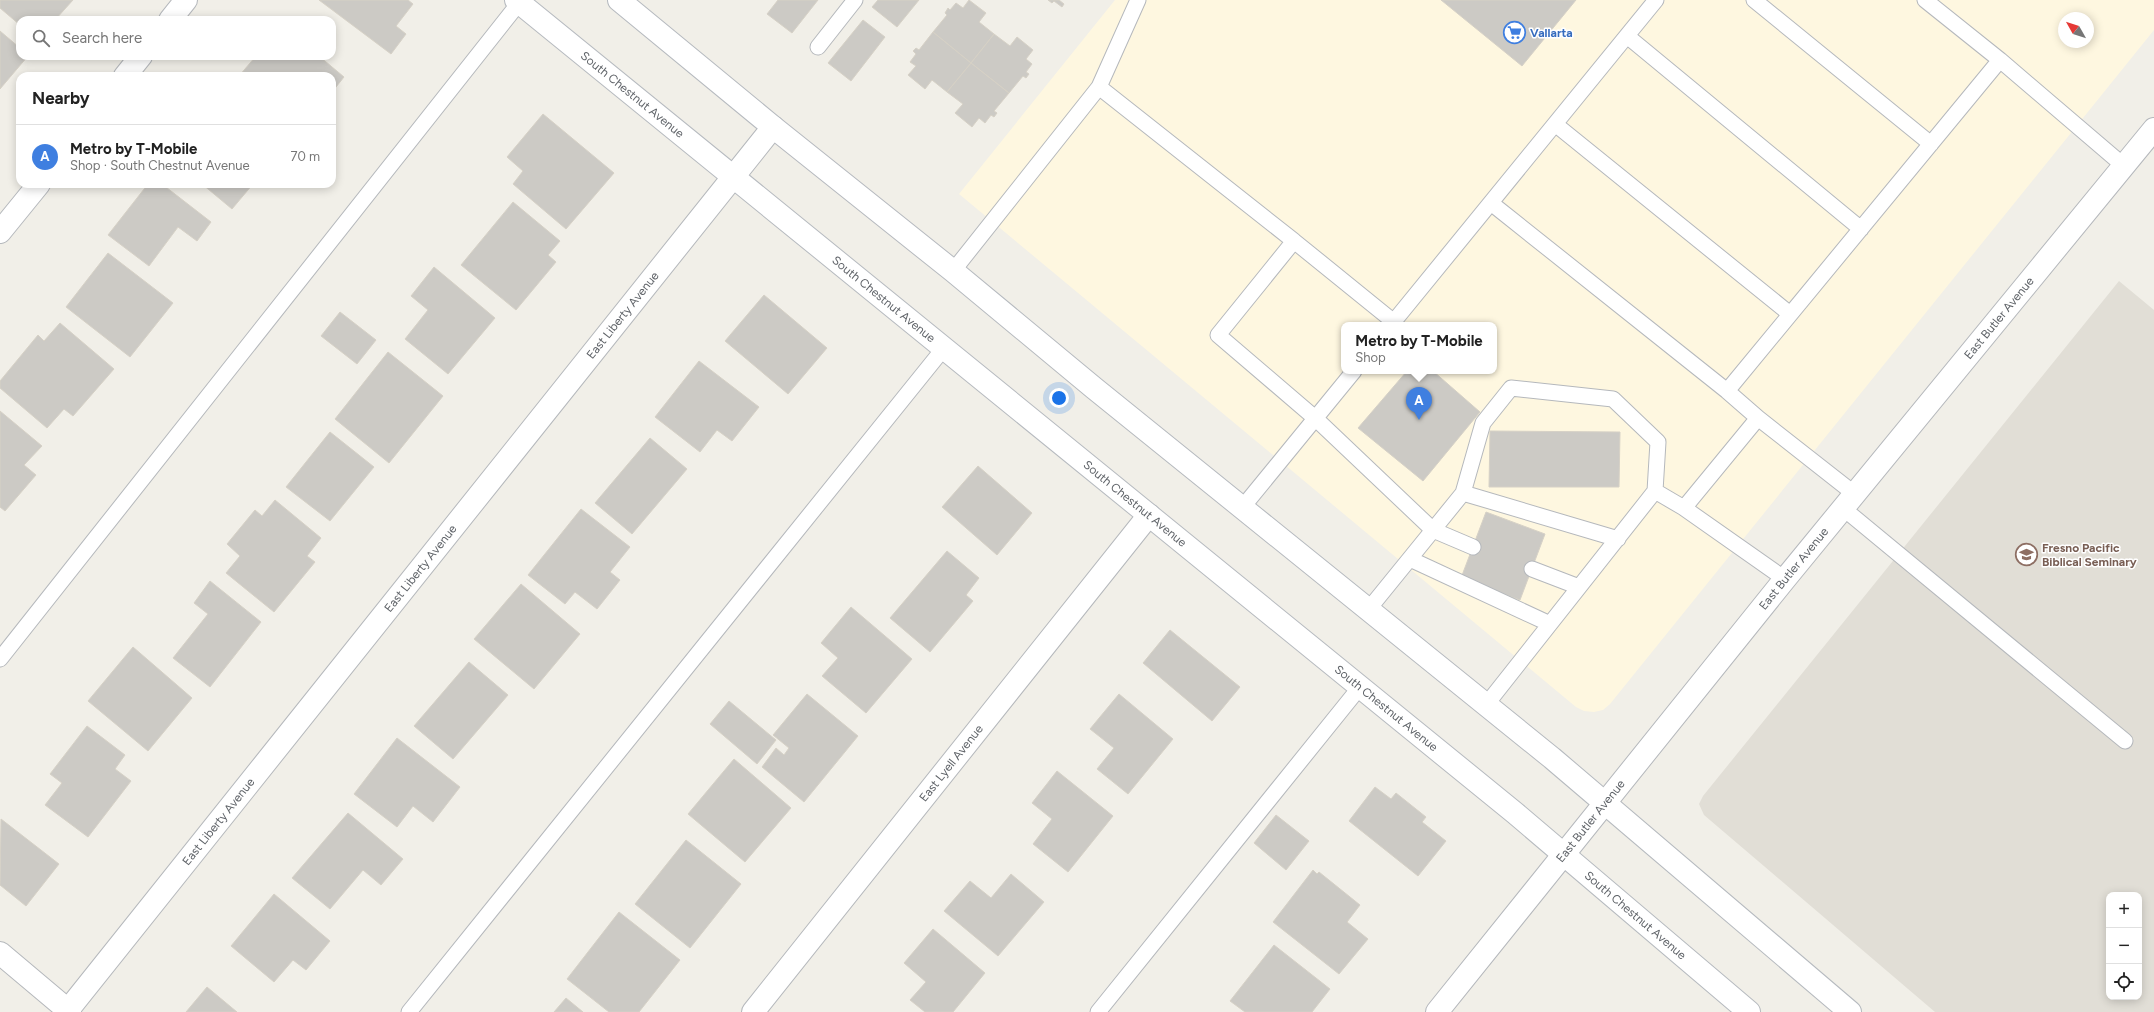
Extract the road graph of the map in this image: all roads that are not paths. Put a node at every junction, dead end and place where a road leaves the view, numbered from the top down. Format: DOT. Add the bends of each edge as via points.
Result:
graph roads {
  1 [pos="186,0"];
  2 [pos="619,0"];
  3 [pos="855,0"];
  4 [pos="1138,0"];
  5 [pos="1656,0"];
  6 [pos="1754,0"];
  7 [pos="1925,0"];
  8 [pos="518,1"];
  9 [pos="173,16"];
  10 [pos="1627,36"];
  11 [pos="818,47"];
  12 [pos="138,60"];
  13 [pos="2000,60"];
  14 [pos="128,72"];
  15 [pos="1099,87"];
  16 [pos="1555,124"];
  17 [pos="773,127"];
  18 [pos="2154,129"];
  19 [pos="1931,144"];
  20 [pos="2124,166"];
  21 [pos="732,176"];
  22 [pos="36,188"];
  23 [pos="1491,203"];
  24 [pos="1861,229"];
  25 [pos="0,232"];
  26 [pos="1294,241"];
  27 [pos="953,271"];
  28 [pos="1790,314"];
  29 [pos="1392,322"];
  30 [pos="1394,322"];
  31 [pos="944,348"];
  32 [pos="1352,374"];
  33 [pos="1727,391"];
  34 [pos="1315,418"];
  35 [pos="1758,418"];
  36 [pos="1655,491"];
  37 [pos="1463,493"];
  38 [pos="1850,502"];
  39 [pos="1242,508"];
  40 [pos="1684,508"];
  41 [pos="1149,515"];
  42 [pos="1433,530"];
  43 [pos="1618,539"];
  44 [pos="1473,547"];
  45 [pos="1410,559"];
  46 [pos="1532,569"];
  47 [pos="1785,579"];
  48 [pos="1579,587"];
  49 [pos="1368,610"];
  50 [pos="1550,624"];
  51 [pos="0,659"];
  52 [pos="1360,687"];
  53 [pos="1486,705"];
  54 [pos="2125,741"];
  55 [pos="1605,804"];
  56 [pos="1564,854"];
  57 [pos="0,953"];
  58 [pos="69,1011"];
  59 [pos="409,1012"];
  60 [pos="753,1012"];
  61 [pos="1098,1012"];
  62 [pos="1437,1012"];
  63 [pos="1749,1012"];
  64 [pos="1850,1012"];
  1 -- 9 [label="main road"];
  2 -- 17 [label="main road"];
  3 -- 11 [label="lane"];
  4 -- 15 [label="lane"];
  5 -- 10 [label="lane"];
  6 -- 19 [label="lane"];
  7 -- 13 [label="lane"];
  8 -- 21 [label="main road, South Chestnut Avenue"];
  8 -- 51 [label="lane"];
  10 -- 16 [label="lane"];
  10 -- 24 [label="lane"];
  12 -- 14 [label="main road"];
  13 -- 19 [label="lane"];
  13 -- 20 [label="lane"];
  15 -- 26 [label="lane"];
  15 -- 27 [label="lane"];
  16 -- 23 [label="lane"];
  16 -- 28 [label="lane"];
  17 -- 21 [label="main road, East Liberty Avenue"];
  17 -- 27 [label="main road"];
  18 -- 20 [label="main road, East Butler Avenue"];
  19 -- 24 [label="lane"];
  20 -- 38 [label="main road, East Butler Avenue"];
  21 -- 31 [label="main road, South Chestnut Avenue"];
  21 -- 58 [label="main road, East Liberty Avenue"];
  22 -- 25 [label="main road"];
  23 -- 30 [label="lane"];
  23 -- 33 [label="lane"];
  24 -- 28 [label="lane"];
  26 -- 29 [label="lane"];
  26 -- 34 [label="lane" via="1218,335"];
  27 -- 39 [label="main road"];
  28 -- 33 [label="lane"];
  31 -- 41 [label="main road, South Chestnut Avenue"];
  31 -- 59 [label="lane"];
  32 -- 34 [label="lane"];
  33 -- 35 [label="lane"];
  34 -- 39 [label="lane"];
  34 -- 42 [label="lane"];
  35 -- 38 [label="lane"];
  35 -- 40 [label="lane"];
  36 -- 37 [label="lane" via="1658,442 1613,399 1511,388 1483,423"];
  36 -- 40 [label="lane"];
  36 -- 43 [label="lane"];
  37 -- 42 [label="lane"];
  37 -- 43 [label="lane"];
  38 -- 47 [label="main road, East Butler Avenue"];
  38 -- 54 [label="lane"];
  39 -- 49 [label="main road"];
  40 -- 47 [label="lane"];
  41 -- 52 [label="main road, South Chestnut Avenue"];
  41 -- 60 [label="main road, East Lyell Avenue"];
  42 -- 44 [label="lane"];
  42 -- 45 [label="lane"];
  43 -- 48 [label="lane"];
  45 -- 49 [label="lane"];
  45 -- 50 [label="lane"];
  46 -- 48 [label="lane"];
  47 -- 55 [label="main road, East Butler Avenue"];
  48 -- 50 [label="lane"];
  49 -- 53 [label="main road"];
  50 -- 53 [label="lane"];
  52 -- 56 [label="main road, South Chestnut Avenue"];
  52 -- 61 [label="lane"];
  53 -- 55 [label="main road"];
  55 -- 56 [label="main road, East Butler Avenue"];
  55 -- 64 [label="main road"];
  56 -- 62 [label="main road, East Butler Avenue"];
  56 -- 63 [label="main road, South Chestnut Avenue"];
  57 -- 58 [label="main road"];
}
